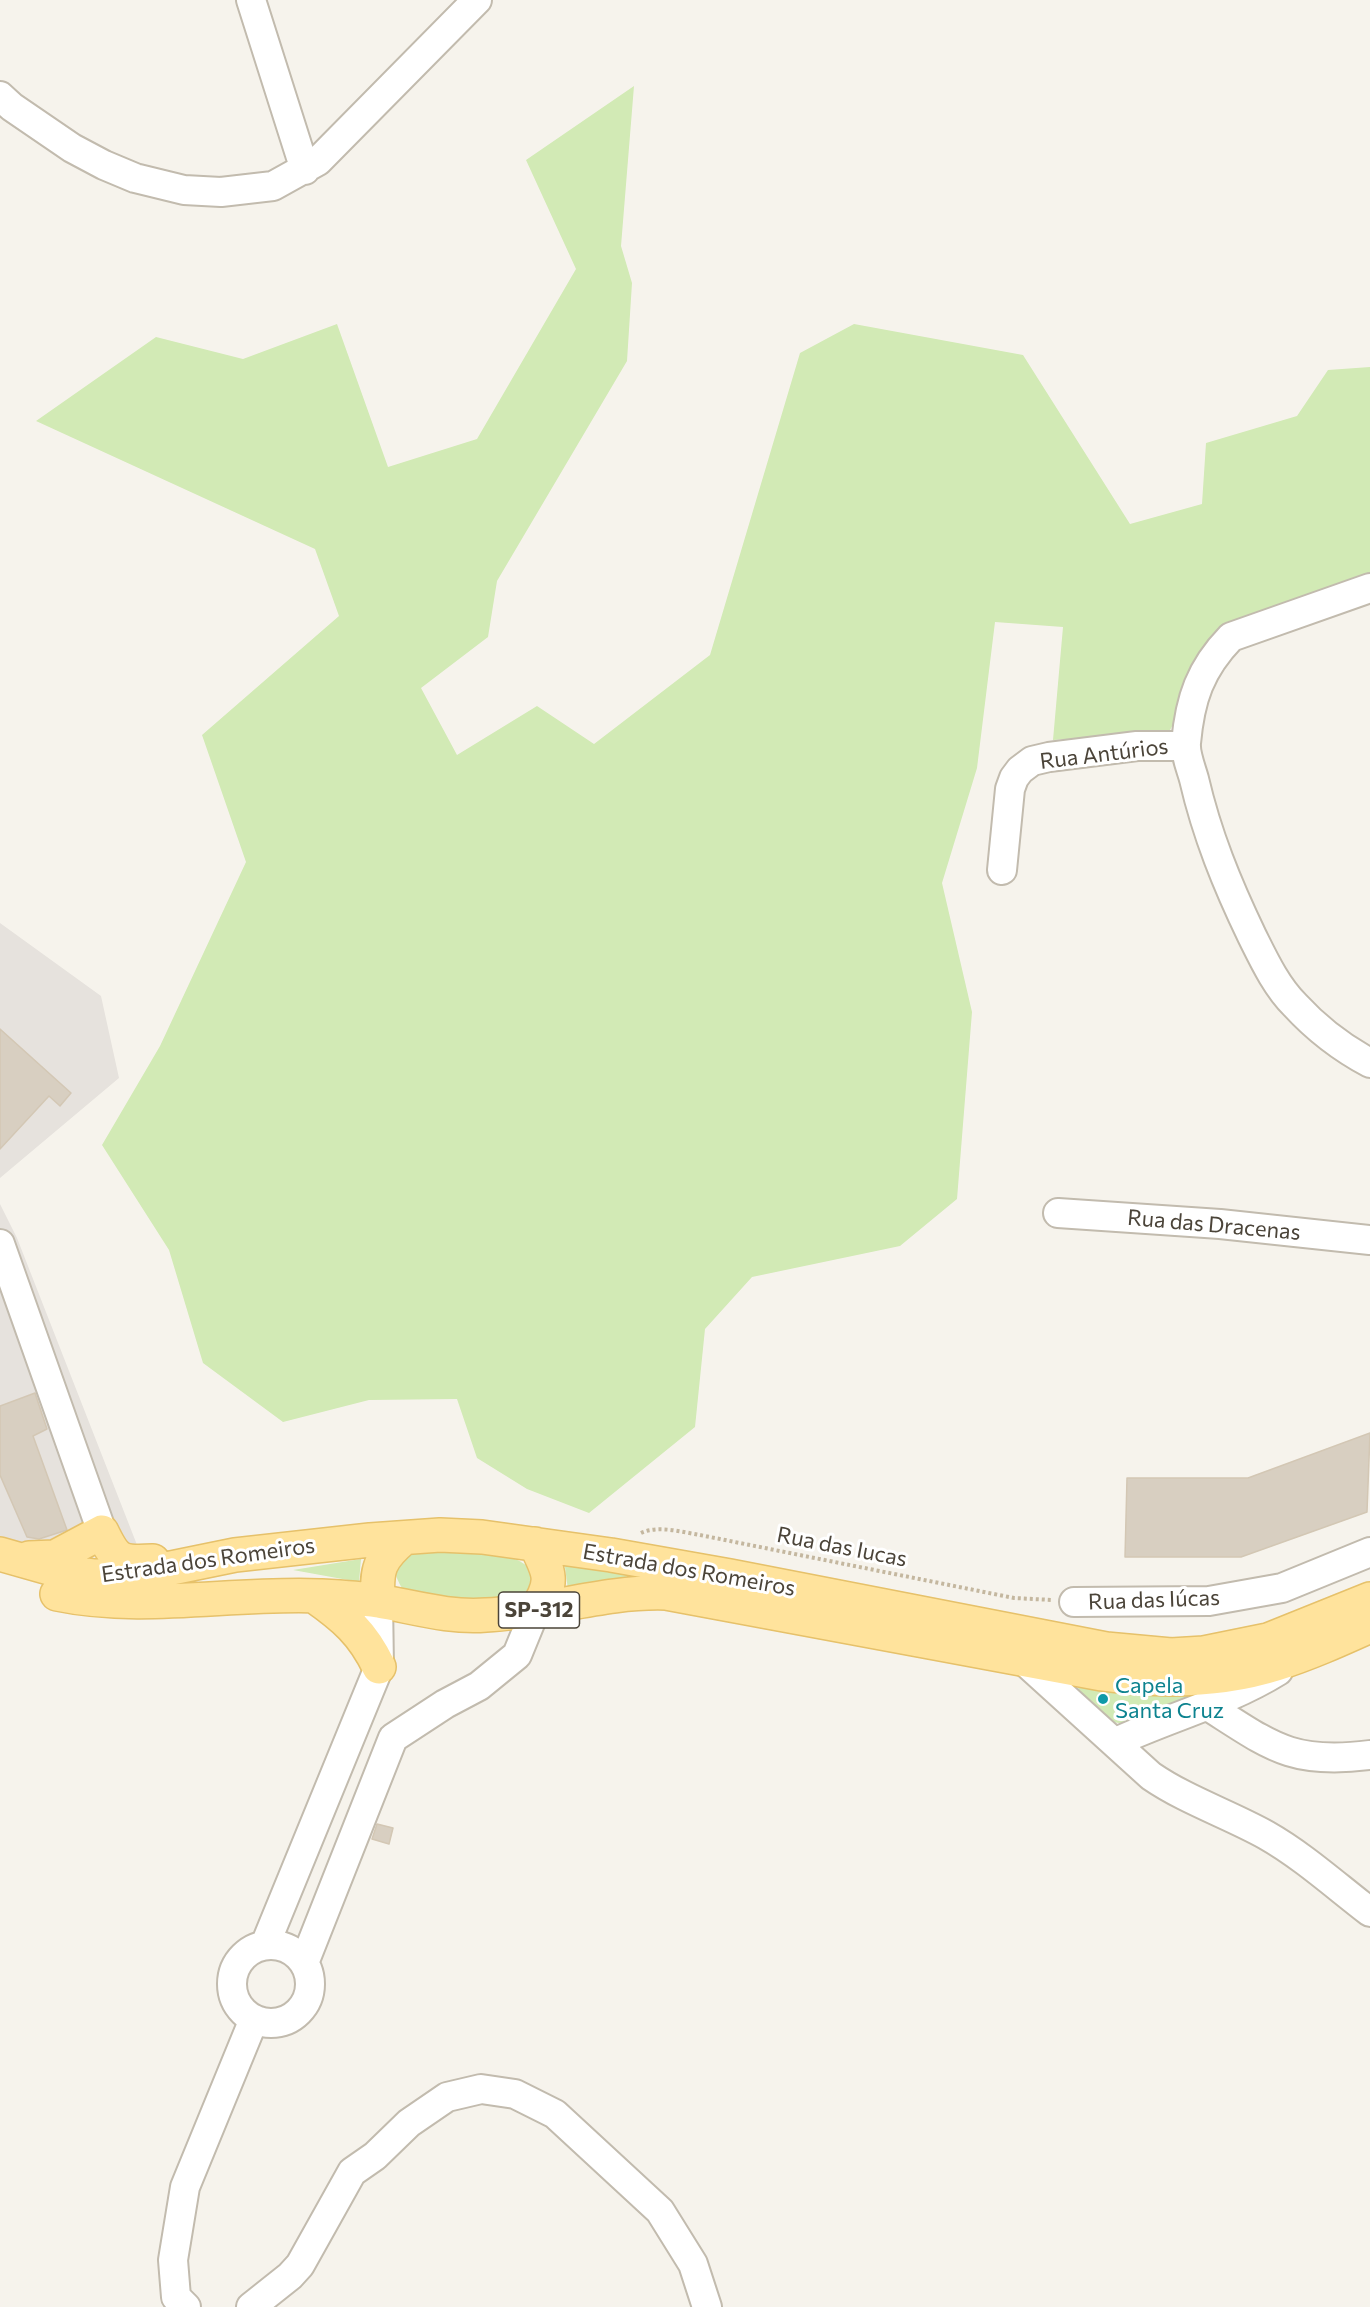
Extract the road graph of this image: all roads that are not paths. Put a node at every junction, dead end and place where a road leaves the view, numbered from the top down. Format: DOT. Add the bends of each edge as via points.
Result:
graph roads {
  1 [pos="251,0"];
  2 [pos="477,0"];
  3 [pos="0,96"];
  4 [pos="305,170"];
  5 [pos="1370,588"];
  6 [pos="1186,746"];
  7 [pos="1002,870"];
  8 [pos="1370,1063"];
  9 [pos="1058,1213"];
  10 [pos="1370,1240"];
  11 [pos="0,1244"];
  12 [pos="102,1532"];
  13 [pos="404,1538"];
  14 [pos="535,1544"];
  15 [pos="1370,1552"];
  16 [pos="235,1555"];
  17 [pos="2,1563"];
  18 [pos="314,1596"];
  19 [pos="1370,1599"];
  20 [pos="378,1601"];
  21 [pos="1074,1602"];
  22 [pos="535,1611"];
  23 [pos="1370,1626"];
  24 [pos="1307,1653"];
  25 [pos="1022,1659"];
  26 [pos="379,1667"];
  27 [pos="1208,1706"];
  28 [pos="1116,1742"];
  29 [pos="1370,1755"];
  30 [pos="1370,1912"];
  31 [pos="266,1945"];
  32 [pos="304,1963"];
  33 [pos="254,2019"];
  34 [pos="186,2307"];
  35 [pos="251,2307"];
  36 [pos="707,2307"];
  1 -- 4 [label="street"];
  2 -- 4 [label="street"];
  3 -- 4 [label="street" via="72,148 104,165 174,188 247,190 273,186"];
  5 -- 6 [label="street" via="1231,637 1201,677"];
  6 -- 7 [label="street, Rua Antúrios" via="1137,746 1032,761 1014,778 1010,789"];
  6 -- 8 [label="street" via="1206,826 1226,882 1275,978 1293,1004 1316,1026"];
  9 -- 10 [label="street, Rua das Dracenas" via="1220,1224"];
  11 -- 12 [label="street"];
  12 -- 16 [label="main road" via="112,1554 131,1563"];
  12 -- 17 [label="main road" via="56,1557"];
  13 -- 14 [label="main road, Estrada dos Romeiros" via="461,1535"];
  13 -- 16 [label="main road, Estrada dos Romeiros"];
  13 -- 20 [label="main road" via="379,1567"];
  14 -- 19 [label="main road, Estrada dos Romeiros" via="730,1575 1138,1654 1204,1653 1236,1648 1298,1630"];
  14 -- 22 [label="main road" via="549,1583"];
  15 -- 21 [label="street, Rua das Iúcas" via="1282,1588 1209,1601"];
  16 -- 17 [label="main road, Estrada dos Romeiros" via="147,1573 95,1576"];
  17 -- 18 [label="main road, Estrada dos Romeiros / SP-312" via="60,1594 113,1600"];
  18 -- 20 [label="main road, Estrada dos Romeiros / SP-312"];
  18 -- 26 [label="main road" via="356,1629"];
  20 -- 22 [label="main road, Estrada dos Romeiros / SP-312" via="463,1616"];
  20 -- 26 [label="street"];
  22 -- 25 [label="main road, Estrada dos Romeiros / SP-312" via="617,1595 666,1593"];
  22 -- 32 [label="street" via="517,1655 479,1686 393,1738"];
  23 -- 24 [label="main road, Estrada dos Romeiros / SP-312"];
  24 -- 25 [label="main road, Estrada dos Romeiros / SP-312" via="1241,1673 1171,1680 1102,1674"];
  24 -- 27 [label="street" via="1263,1680"];
  25 -- 28 [label="street"];
  26 -- 31 [label="street"];
  27 -- 28 [label="street"];
  27 -- 29 [label="street" via="1286,1752 1329,1759"];
  28 -- 30 [label="street" via="1171,1790 1291,1850"];
  31 -- 32 [label="street" via="287,1948"];
  31 -- 33 [label="street" via="245,1954 233,1972 233,1995"];
  32 -- 33 [label="street" via="309,1973 309,1995 297,2014 276,2022"];
  33 -- 34 [label="street" via="185,2187 173,2260 176,2297"];
  35 -- 36 [label="street" via="300,2265 352,2172 409,2123 447,2097 481,2089 515,2094 555,2114 660,2211 693,2264"];
}
